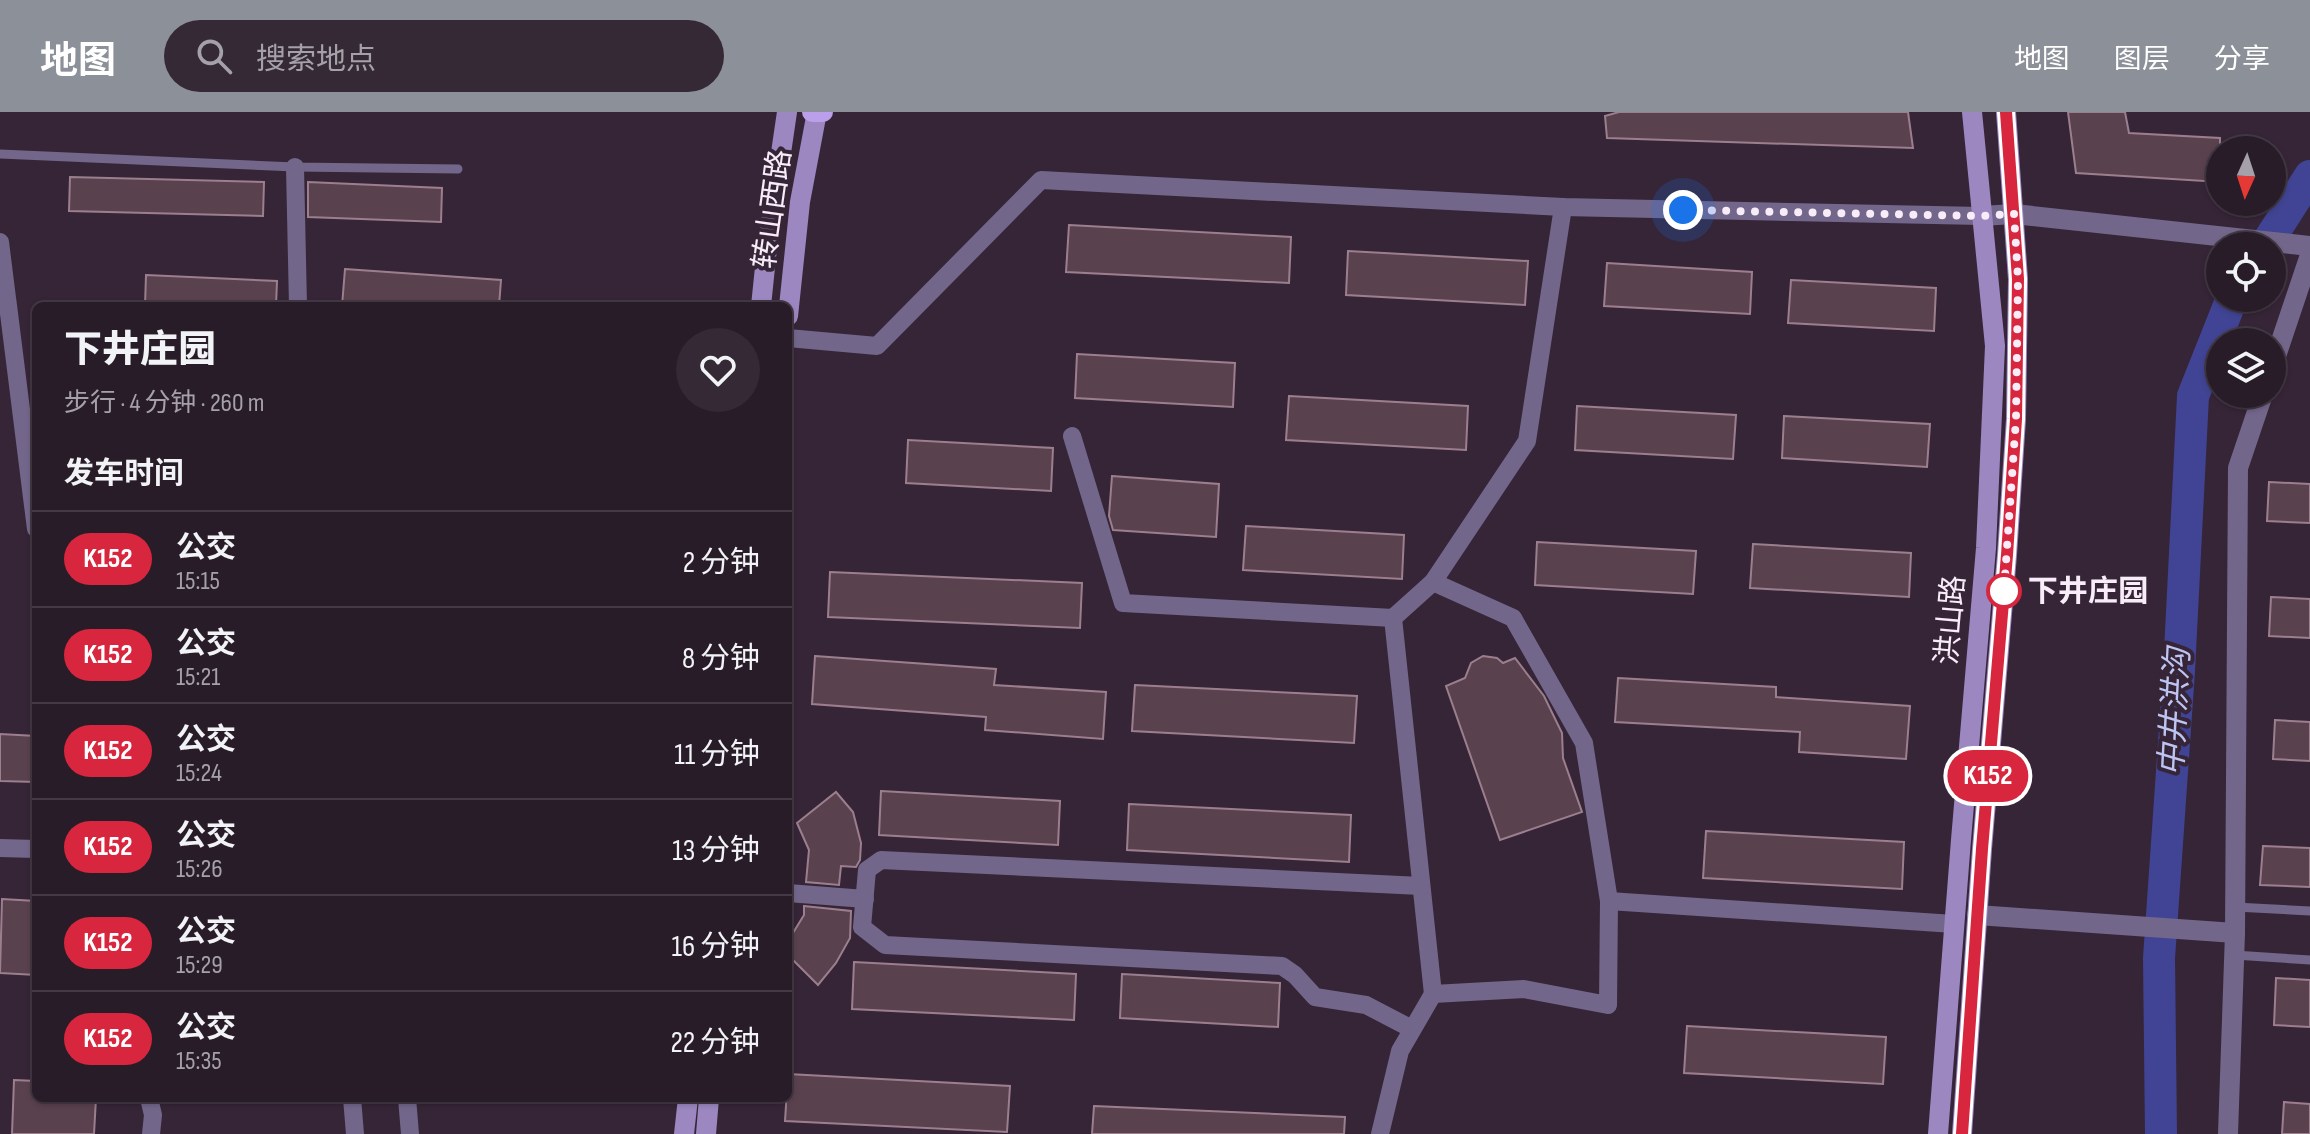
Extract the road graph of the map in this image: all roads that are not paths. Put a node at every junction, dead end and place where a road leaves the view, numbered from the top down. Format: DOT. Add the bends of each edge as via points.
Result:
graph roads {
  1 [pos="787,112"];
  2 [pos="817,112"];
  3 [pos="1972,112"];
  4 [pos="2006,112"];
  5 [pos="0,154"];
  6 [pos="295,167"];
  7 [pos="458,169"];
  8 [pos="1563,207"];
  9 [pos="2014,214"];
  10 [pos="1981,216"];
  11 [pos="0,242"];
  12 [pos="2310,246"];
  13 [pos="2310,255"];
  14 [pos="299,286"];
  15 [pos="298,302"];
  16 [pos="305,302"];
  17 [pos="761,302"];
  18 [pos="789,302"];
  19 [pos="2285,328"];
  20 [pos="792,338"];
  21 [pos="2258,408"];
  22 [pos="1072,436"];
  23 [pos="32,497"];
  24 [pos="1433,582"];
  25 [pos="1393,618"];
  26 [pos="0,848"];
  27 [pos="32,849"];
  28 [pos="1421,886"];
  29 [pos="792,893"];
  30 [pos="865,899"];
  31 [pos="1609,901"];
  32 [pos="2235,907"];
  33 [pos="2310,911"];
  34 [pos="1977,915"];
  35 [pos="1954,924"];
  36 [pos="2235,933"];
  37 [pos="2234,955"];
  38 [pos="2310,960"];
  39 [pos="1433,994"];
  40 [pos="1412,1029"];
  41 [pos="150,1102"];
  42 [pos="352,1102"];
  43 [pos="407,1102"];
  44 [pos="688,1102"];
  45 [pos="709,1102"];
  46 [pos="151,1134"];
  47 [pos="355,1134"];
  48 [pos="410,1134"];
  49 [pos="684,1134"];
  50 [pos="706,1134"];
  51 [pos="1380,1134"];
  52 [pos="1938,1134"];
  53 [pos="1962,1134"];
  54 [pos="2228,1134"];
  1 -- 17 [label="main road, 转山西路"];
  2 -- 18 [label="main road, 转山西路"];
  3 -- 10 [label="main road, 洪山路"];
  4 -- 9 [label="main road, 洪山路"];
  5 -- 6 [label="lane"];
  6 -- 7 [label="lane"];
  6 -- 14 [label="street"];
  8 -- 10 [label="street"];
  8 -- 20 [label="street" via="1041,180 877,346"];
  8 -- 24 [label="street" via="1527,441"];
  9 -- 10 [label="street"];
  9 -- 12 [label="street"];
  9 -- 34 [label="main road, 洪山路" via="2016,419"];
  10 -- 35 [label="main road, 洪山路" via="1995,346 1986,548"];
  11 -- 23 [label="street"];
  13 -- 19 [label="street"];
  14 -- 15 [label="street"];
  14 -- 16 [label="street"];
  21 -- 32 [label="street" via="2238,468"];
  22 -- 25 [label="street" via="1123,603"];
  24 -- 25 [label="street"];
  24 -- 31 [label="street" via="1513,618 1584,743"];
  25 -- 28 [label="street"];
  26 -- 27 [label="street"];
  28 -- 30 [label="street" via="881,860 867,870"];
  28 -- 39 [label="street"];
  29 -- 30 [label="street"];
  30 -- 40 [label="street" via="862,927 885,945 1282,966 1315,997 1366,1005"];
  31 -- 35 [label="street"];
  31 -- 39 [label="street" via="1608,1005 1524,989"];
  32 -- 33 [label="lane"];
  32 -- 36 [label="street"];
  34 -- 36 [label="street"];
  34 -- 53 [label="main road, 洪山路"];
  35 -- 52 [label="main road, 洪山路"];
  36 -- 37 [label="street"];
  37 -- 38 [label="lane"];
  37 -- 54 [label="street"];
  39 -- 40 [label="street"];
  40 -- 51 [label="street" via="1400,1051"];
  41 -- 46 [label="street"];
  42 -- 47 [label="street"];
  43 -- 48 [label="street"];
  44 -- 49 [label="main road"];
  45 -- 50 [label="main road"];
}
